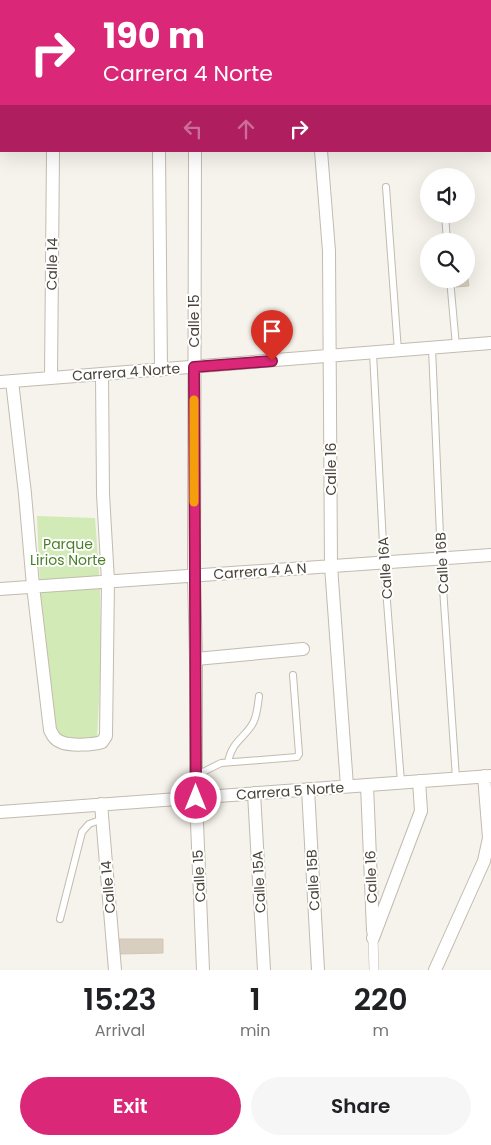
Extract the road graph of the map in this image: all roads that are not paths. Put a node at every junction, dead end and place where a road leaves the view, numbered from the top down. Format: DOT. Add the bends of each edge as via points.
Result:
graph roads {
  1 [pos="53,152"];
  2 [pos="159,152"];
  3 [pos="195,152"];
  4 [pos="321,152"];
  5 [pos="386,187"];
  6 [pos="451,288"];
  7 [pos="491,343"];
  8 [pos="456,346"];
  9 [pos="432,348"];
  10 [pos="398,350"];
  11 [pos="373,353"];
  12 [pos="330,356"];
  13 [pos="194,367"];
  14 [pos="161,370"];
  15 [pos="102,374"];
  16 [pos="51,378"];
  17 [pos="6,381"];
  18 [pos="491,555"];
  19 [pos="441,559"];
  20 [pos="384,563"];
  21 [pos="331,566"];
  22 [pos="194,575"];
  23 [pos="108,581"];
  24 [pos="33,586"];
  25 [pos="0,589"];
  26 [pos="303,649"];
  27 [pos="196,659"];
  28 [pos="292,674"];
  29 [pos="259,696"];
  30 [pos="228,762"];
  31 [pos="195,776"];
  32 [pos="488,776"];
  33 [pos="456,778"];
  34 [pos="419,781"];
  35 [pos="401,782"];
  36 [pos="367,785"];
  37 [pos="347,786"];
  38 [pos="308,789"];
  39 [pos="254,793"];
  40 [pos="196,798"];
  41 [pos="101,804"];
  42 [pos="0,812"];
  43 [pos="102,819"];
  44 [pos="60,919"];
  45 [pos="373,938"];
  46 [pos="115,970"];
  47 [pos="204,970"];
  48 [pos="264,970"];
  49 [pos="318,970"];
  50 [pos="374,970"];
  51 [pos="435,970"];
  1 -- 16 [label="street, Calle 14"];
  2 -- 14 [label="street"];
  3 -- 13 [label="street, Calle 15"];
  4 -- 12 [label="street, Calle 16" via="328,250"];
  5 -- 10 [label="lane"];
  6 -- 8 [label="lane"];
  7 -- 8 [label="street, Carrera 4 Norte"];
  8 -- 9 [label="street, Carrera 4 Norte"];
  9 -- 10 [label="street, Carrera 4 Norte"];
  9 -- 19 [label="lane, Calle 16B"];
  10 -- 11 [label="street, Carrera 4 Norte"];
  11 -- 12 [label="street, Carrera 4 Norte"];
  11 -- 20 [label="lane, Calle 16A"];
  12 -- 13 [label="street, Carrera 4 Norte"];
  12 -- 21 [label="street, Calle 16"];
  13 -- 14 [label="street, Carrera 4 Norte"];
  13 -- 22 [label="street, Calle 15"];
  14 -- 15 [label="street, Carrera 4 Norte"];
  15 -- 16 [label="street, Carrera 4 Norte"];
  15 -- 23 [label="street"];
  16 -- 17 [label="street, Carrera 4 Norte"];
  17 -- 24 [label="street" via="25,494"];
  18 -- 19 [label="street, Carrera 4 A N"];
  19 -- 20 [label="street, Carrera 4 A N"];
  19 -- 33 [label="lane, Calle 16B"];
  20 -- 21 [label="street, Carrera 4 A N"];
  20 -- 35 [label="lane, Calle 16A"];
  21 -- 22 [label="street, Carrera 4 A N"];
  21 -- 37 [label="street, Calle 16"];
  22 -- 23 [label="street, Carrera 4 A N"];
  22 -- 27 [label="street, Calle 15"];
  23 -- 24 [label="street, Carrera 4 A N"];
  23 -- 24 [label="street" via="106,736 94,745 62,743 50,730"];
  24 -- 25 [label="street, Carrera 4 A N"];
  26 -- 27 [label="street"];
  27 -- 31 [label="street, Calle 15"];
  28 -- 30 [label="lane" via="297,756"];
  29 -- 30 [label="lane" via="256,717 230,751"];
  30 -- 31 [label="lane"];
  31 -- 40 [label="street, Calle 15"];
  32 -- 33 [label="street, Carrera 5 Norte"];
  32 -- 51 [label="street" via="489,838 484,861"];
  33 -- 34 [label="street, Carrera 5 Norte"];
  34 -- 35 [label="street, Carrera 5 Norte"];
  34 -- 45 [label="street" via="421,811"];
  35 -- 36 [label="street, Carrera 5 Norte"];
  36 -- 37 [label="street, Carrera 5 Norte"];
  36 -- 45 [label="street, Calle 16"];
  37 -- 38 [label="street, Carrera 5 Norte"];
  38 -- 39 [label="street, Carrera 5 Norte"];
  38 -- 49 [label="street, Calle 15B"];
  39 -- 40 [label="street, Carrera 5 Norte"];
  39 -- 48 [label="street, Calle 15A"];
  40 -- 41 [label="street, Carrera 5 Norte"];
  40 -- 47 [label="street, Calle 15"];
  41 -- 42 [label="street, Carrera 5 Norte"];
  41 -- 43 [label="street, Calle 14"];
  43 -- 44 [label="lane" via="88,824 82,832"];
  43 -- 46 [label="street, Calle 14"];
  45 -- 50 [label="street, Calle 16"];
}
